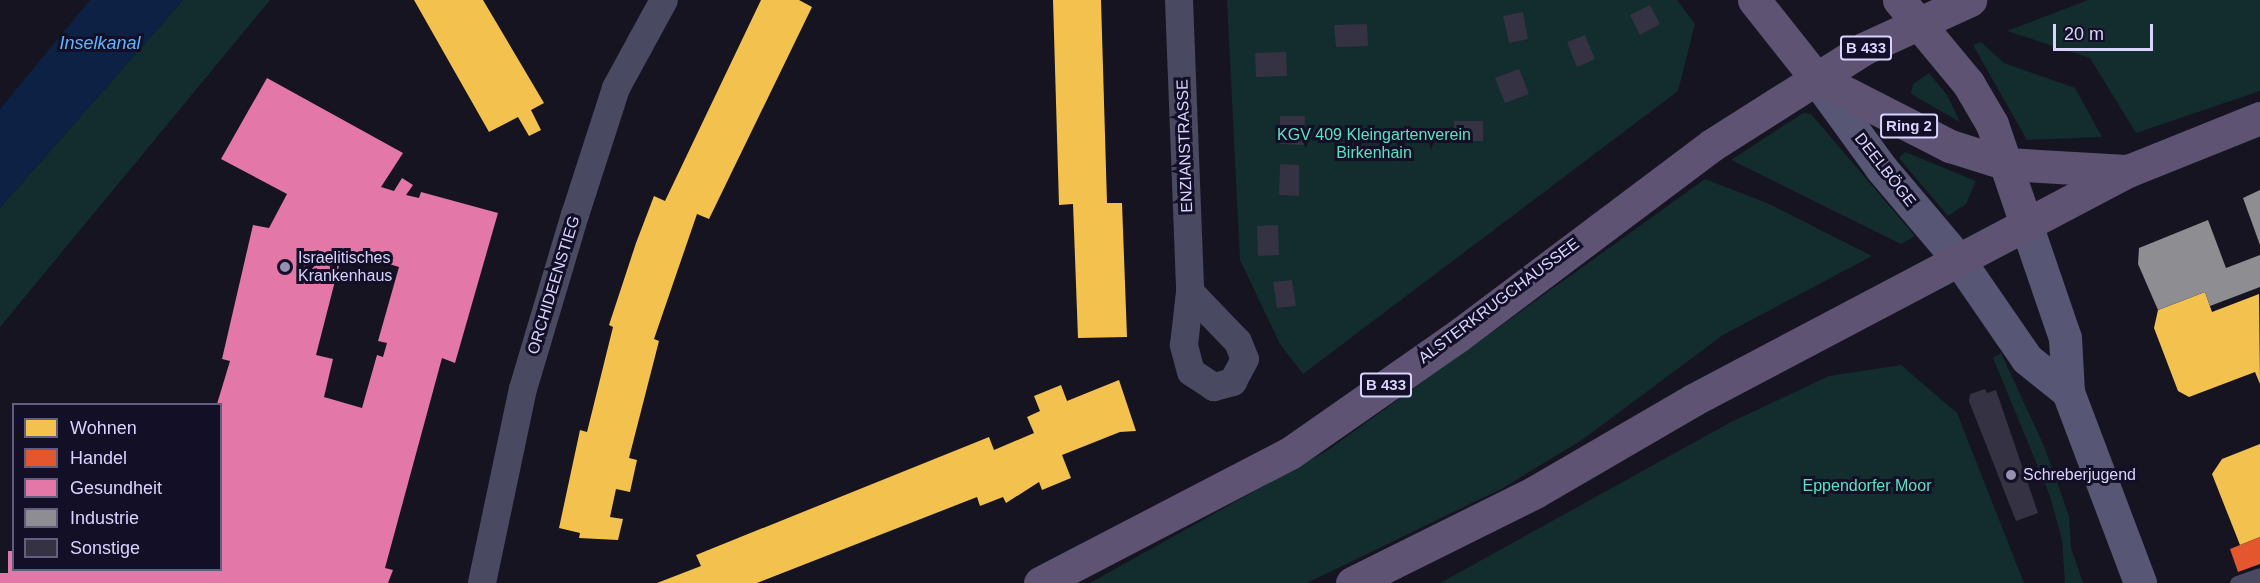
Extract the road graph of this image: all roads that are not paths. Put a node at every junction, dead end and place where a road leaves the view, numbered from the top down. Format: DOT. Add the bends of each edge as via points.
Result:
graph roads {
  1 [pos="664,0"];
  2 [pos="1179,0"];
  3 [pos="1754,0"];
  4 [pos="1970,0"];
  5 [pos="1909,11"];
  6 [pos="1815,77"];
  7 [pos="2260,118"];
  8 [pos="2007,164"];
  9 [pos="2128,171"];
  10 [pos="2026,224"];
  11 [pos="1958,259"];
  12 [pos="1190,292"];
  13 [pos="2067,392"];
  14 [pos="2260,575"];
  15 [pos="482,583"];
  16 [pos="1040,583"];
  17 [pos="1352,583"];
  18 [pos="2140,583"];
  19 [pos="2237,583"];
  1 -- 15 [label="street, ORCHIDEENSTIEG" via="616,88 575,215 523,389"];
  2 -- 12 [label="street, ENZIANSTRASSE"];
  3 -- 6 [label="main road, DEELBÖGE / Ring 2"];
  4 -- 5 [label="main road, B 433"];
  5 -- 6 [label="main road, ALSTERKRUGCHAUSSEE / B 433"];
  5 -- 8 [label="main road" via="1968,83"];
  6 -- 8 [label="main road, DEELBÖGE / Ring 2" via="1950,146"];
  6 -- 11 [label="main road, DEELBÖGE" via="1881,168"];
  6 -- 16 [label="main road, ALSTERKRUGCHAUSSEE / B 433" via="1608,219 1459,335 1290,453"];
  7 -- 9 [label="main road, Ring 2"];
  8 -- 9 [label="main road, Ring 2"];
  8 -- 10 [label="main road"];
  9 -- 10 [label="main road"];
  10 -- 11 [label="main road"];
  10 -- 13 [label="main road" via="2065,338"];
  11 -- 13 [label="main road, DEELBÖGE" via="2028,358"];
  11 -- 17 [label="main road" via="1693,400 1535,492"];
  13 -- 18 [label="main road"];
  14 -- 19 [label="lane"];
}
